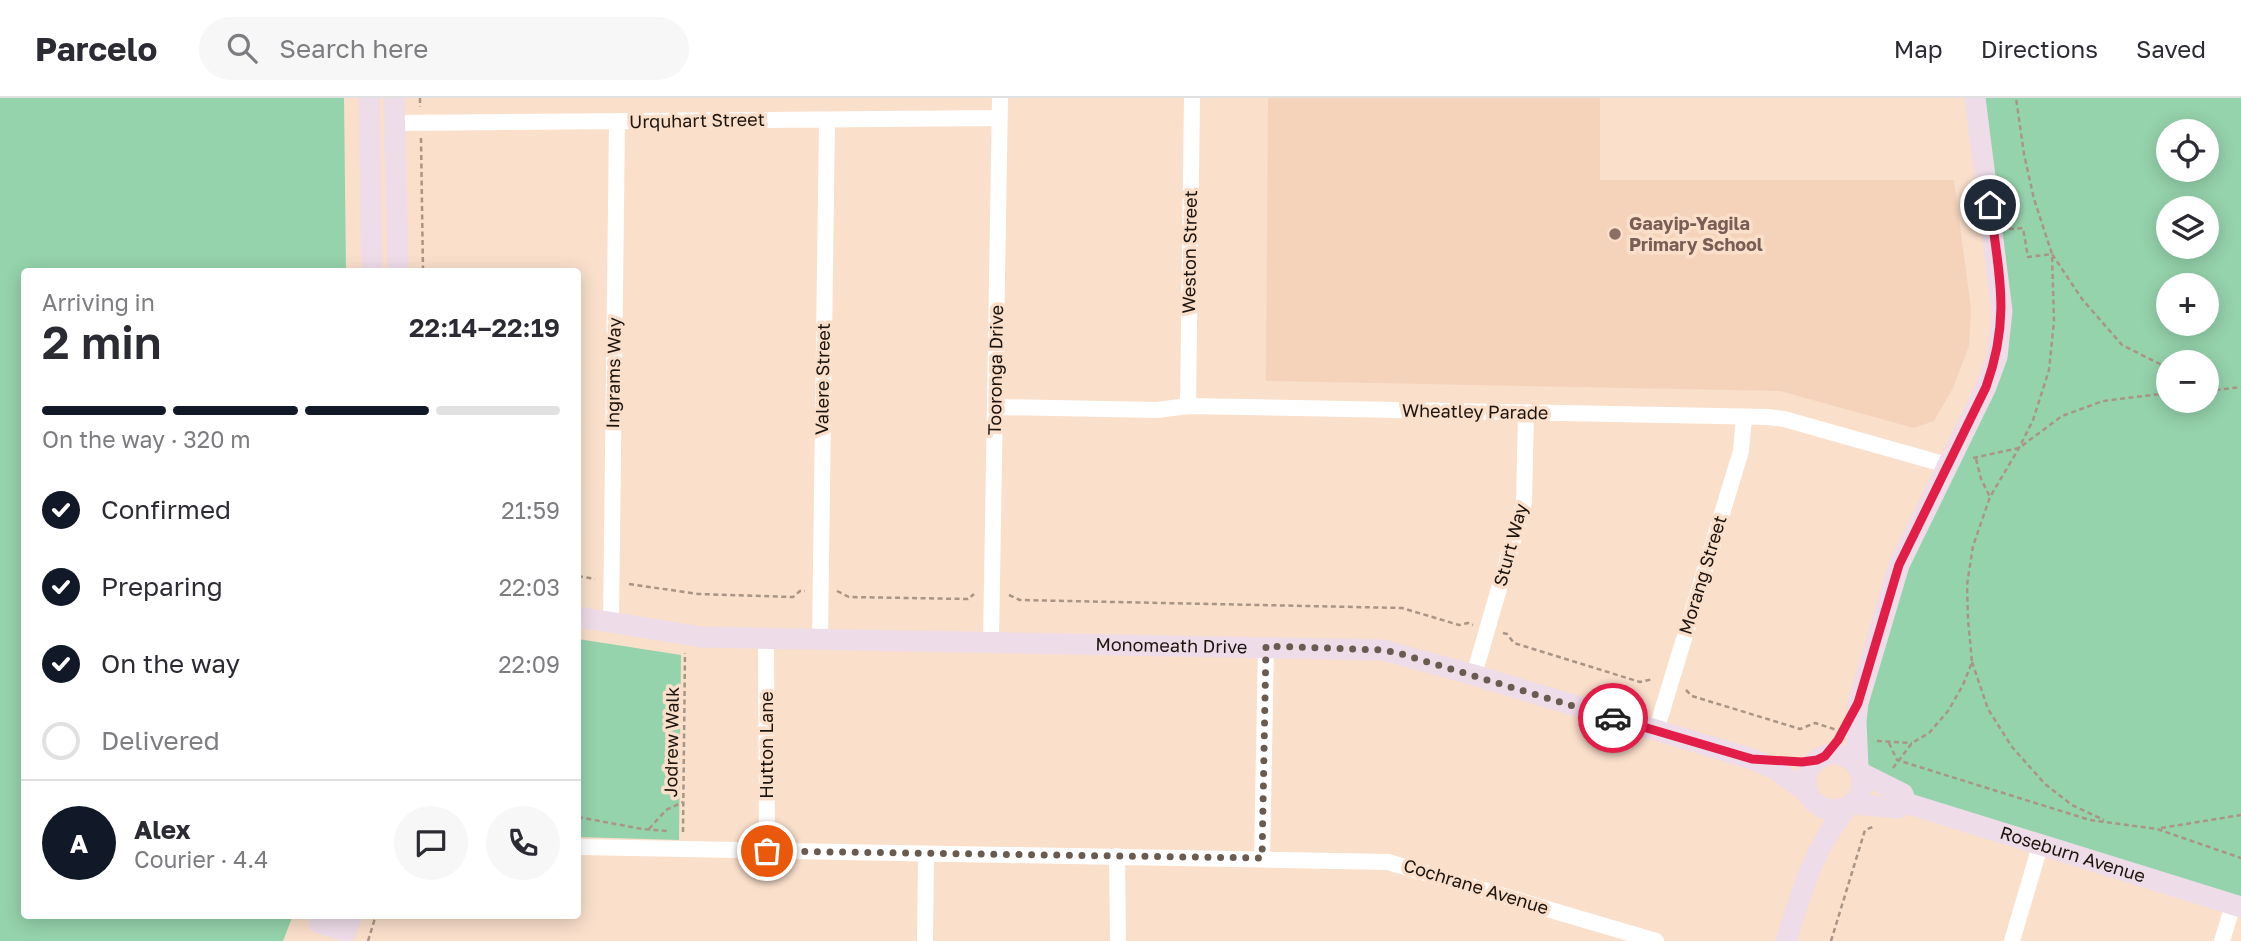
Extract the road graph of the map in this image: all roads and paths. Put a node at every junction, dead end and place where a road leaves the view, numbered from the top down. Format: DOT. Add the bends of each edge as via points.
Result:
graph roads {
  1 [pos="369,98"];
  2 [pos="394,98"];
  3 [pos="420,98"];
  4 [pos="1000,98"];
  5 [pos="1192,98"];
  6 [pos="1975,98"];
  7 [pos="2016,98"];
  8 [pos="999,118"];
  9 [pos="827,120"];
  10 [pos="394,122"];
  11 [pos="421,122"];
  12 [pos="617,122"];
  13 [pos="1993,231"];
  14 [pos="2052,254"];
  15 [pos="372,268"];
  16 [pos="398,268"];
  17 [pos="423,268"];
  18 [pos="2156,362"];
  19 [pos="2241,387"];
  20 [pos="2219,390"];
  21 [pos="2156,394"];
  22 [pos="1188,406"];
  23 [pos="996,407"];
  24 [pos="1526,413"];
  25 [pos="1744,418"];
  26 [pos="2020,448"];
  27 [pos="1951,456"];
  28 [pos="1976,459"];
  29 [pos="1990,497"];
  30 [pos="581,618"];
  31 [pos="611,623"];
  32 [pos="685,635"];
  33 [pos="766,639"];
  34 [pos="820,639"];
  35 [pos="991,642"];
  36 [pos="1266,646"];
  37 [pos="1972,662"];
  38 [pos="1474,675"];
  39 [pos="1858,703"];
  40 [pos="1656,731"];
  41 [pos="1889,743"];
  42 [pos="1821,758"];
  43 [pos="1752,759"];
  44 [pos="1897,760"];
  45 [pos="1859,770"];
  46 [pos="1883,783"];
  47 [pos="1810,796"];
  48 [pos="684,802"];
  49 [pos="1906,803"];
  50 [pos="1850,806"];
  51 [pos="1880,807"];
  52 [pos="2241,815"];
  53 [pos="581,818"];
  54 [pos="2107,822"];
  55 [pos="649,829"];
  56 [pos="2157,829"];
  57 [pos="671,831"];
  58 [pos="2040,846"];
  59 [pos="581,847"];
  60 [pos="682,849"];
  61 [pos="767,851"];
  62 [pos="926,855"];
  63 [pos="1117,856"];
  64 [pos="1262,858"];
  65 [pos="2241,858"];
  66 [pos="1810,867"];
  67 [pos="2237,906"];
  68 [pos="320,919"];
  69 [pos="350,919"];
  70 [pos="375,919"];
  71 [pos="368,941"];
  72 [pos="925,941"];
  73 [pos="1118,941"];
  74 [pos="1656,941"];
  75 [pos="1786,941"];
  76 [pos="1831,941"];
  77 [pos="2012,941"];
  78 [pos="2222,941"];
  1 -- 15 [label="street"];
  2 -- 10 [label="street"];
  3 -- 11 [label="path"];
  4 -- 8 [label="street, Tooronga Drive"];
  5 -- 22 [label="street, Weston Street"];
  6 -- 13 [label="street"];
  7 -- 14 [label="path" via="2026,166"];
  8 -- 9 [label="street, Urquhart Street"];
  8 -- 23 [label="street, Tooronga Drive"];
  9 -- 12 [label="street, Urquhart Street"];
  9 -- 34 [label="street, Valere Street"];
  10 -- 11 [label="street, Urquhart Street"];
  10 -- 16 [label="street"];
  11 -- 12 [label="street, Urquhart Street"];
  11 -- 17 [label="path"];
  12 -- 31 [label="street, Ingrams Way"];
  13 -- 14 [label="path" via="2024,228 2028,257"];
  13 -- 27 [label="street" via="2003,311 1997,357"];
  14 -- 18 [label="path" via="2082,299 2122,345"];
  14 -- 26 [label="path" via="2054,321 2049,370"];
  19 -- 20 [label="path"];
  21 -- 26 [label="path" via="2103,401 2062,416"];
  22 -- 23 [label="street, Wheatley Parade" via="1157,410"];
  22 -- 24 [label="street, Wheatley Parade"];
  23 -- 35 [label="street, Tooronga Drive"];
  24 -- 25 [label="street, Wheatley Parade"];
  24 -- 38 [label="street, Sturt Way" via="1524,502"];
  25 -- 27 [label="street, Wheatley Parade" via="1784,419"];
  25 -- 40 [label="street, Morang Street" via="1741,451"];
  26 -- 28 [label="path"];
  26 -- 29 [label="path"];
  27 -- 28 [label="path"];
  27 -- 39 [label="street" via="1899,565"];
  28 -- 29 [label="path"];
  29 -- 37 [label="path" via="1973,546 1968,585"];
  30 -- 31 [label="street, Monomeath Drive"];
  31 -- 32 [label="street, Monomeath Drive"];
  32 -- 33 [label="street, Monomeath Drive"];
  32 -- 48 [label="path, Jodrew Walk"];
  33 -- 34 [label="street, Monomeath Drive"];
  33 -- 61 [label="street, Hutton Lane"];
  34 -- 35 [label="street, Monomeath Drive"];
  35 -- 36 [label="street, Monomeath Drive"];
  36 -- 38 [label="street, Monomeath Drive" via="1383,650"];
  36 -- 64 [label="street"];
  37 -- 44 [label="path" via="1948,711"];
  37 -- 54 [label="path" via="1988,709 2012,747 2072,805"];
  38 -- 40 [label="street, Monomeath Drive"];
  39 -- 42 [label="street" via="1838,740"];
  39 -- 45 [label="street"];
  40 -- 43 [label="street, Monomeath Drive"];
  41 -- 44 [label="path"];
  42 -- 43 [label="street, Monomeath Drive"];
  42 -- 45 [label="street" via="1843,756"];
  42 -- 47 [label="street" via="1807,775"];
  43 -- 47 [label="street, Monomeath Drive"];
  44 -- 46 [label="path"];
  44 -- 54 [label="path"];
  45 -- 46 [label="street, Roseburn Avenue"];
  45 -- 50 [label="street" via="1860,794"];
  46 -- 49 [label="street, Roseburn Avenue" via="1903,794"];
  47 -- 50 [label="street" via="1828,810"];
  47 -- 66 [label="street" via="1815,821"];
  48 -- 55 [label="path" via="666,810"];
  48 -- 60 [label="path, Jodrew Walk"];
  49 -- 51 [label="street, Roseburn Avenue" via="1898,808"];
  49 -- 58 [label="street, Roseburn Avenue"];
  50 -- 51 [label="street, Roseburn Avenue"];
  50 -- 66 [label="street" via="1833,824"];
  51 -- 76 [label="path" via="1877,825 1865,830"];
  52 -- 56 [label="path"];
  53 -- 55 [label="path"];
  54 -- 56 [label="path"];
  55 -- 57 [label="path"];
  56 -- 65 [label="path"];
  58 -- 67 [label="street, Roseburn Avenue"];
  58 -- 77 [label="street"];
  59 -- 60 [label="street, Cochrane Avenue"];
  60 -- 61 [label="street, Cochrane Avenue"];
  61 -- 62 [label="street, Cochrane Avenue"];
  62 -- 63 [label="street, Cochrane Avenue"];
  62 -- 72 [label="street"];
  63 -- 64 [label="street, Cochrane Avenue"];
  63 -- 73 [label="street"];
  64 -- 74 [label="street, Cochrane Avenue" via="1399,864"];
  66 -- 75 [label="street"];
  67 -- 78 [label="street"];
  68 -- 69 [label="street" via="319,923 346,931"];
  70 -- 71 [label="path"];
}
